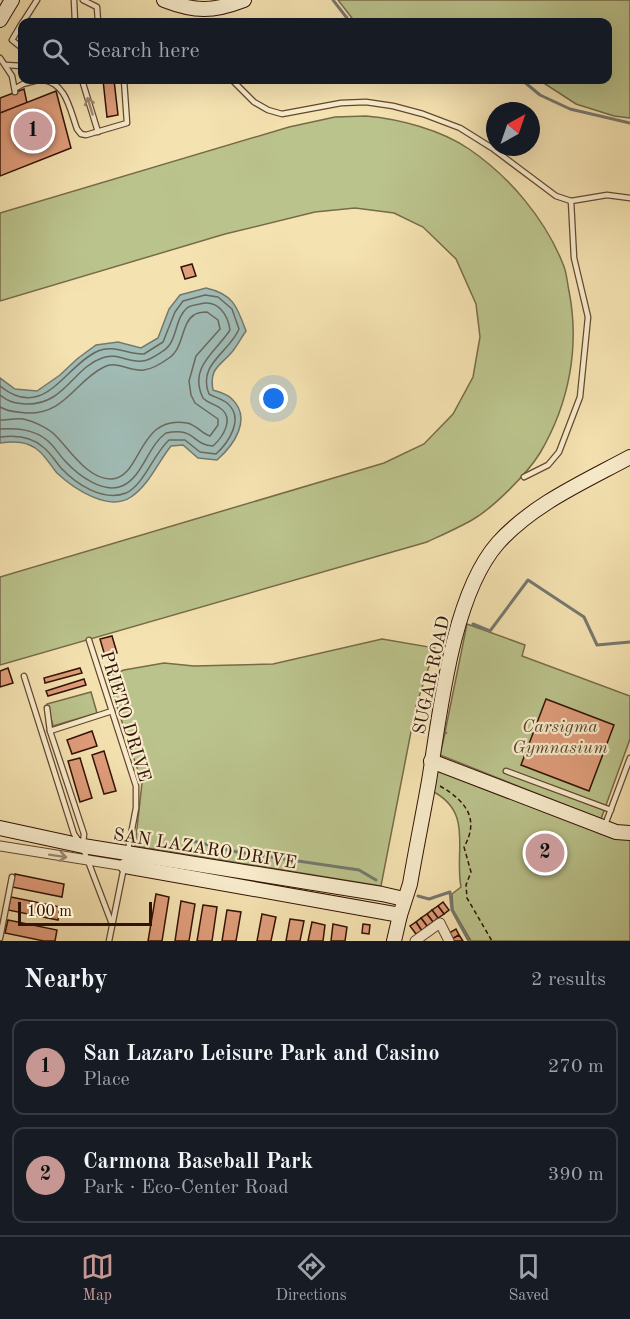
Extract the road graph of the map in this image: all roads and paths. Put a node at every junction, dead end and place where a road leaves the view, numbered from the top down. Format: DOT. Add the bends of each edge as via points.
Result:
graph roads {
  1 [pos="12,0"];
  2 [pos="37,0"];
  3 [pos="74,0"];
  4 [pos="83,0"];
  5 [pos="164,0"];
  6 [pos="244,0"];
  7 [pos="26,18"];
  8 [pos="75,18"];
  9 [pos="98,18"];
  10 [pos="0,20"];
  11 [pos="18,31"];
  12 [pos="18,45"];
  13 [pos="0,57"];
  14 [pos="6,65"];
  15 [pos="18,66"];
  16 [pos="23,84"];
  17 [pos="55,84"];
  18 [pos="83,84"];
  19 [pos="124,84"];
  20 [pos="236,84"];
  21 [pos="98,132"];
  22 [pos="630,198"];
  23 [pos="571,201"];
  24 [pos="630,457"];
  25 [pos="524,477"];
  26 [pos="89,640"];
  27 [pos="24,676"];
  28 [pos="47,708"];
  29 [pos="112,711"];
  30 [pos="50,731"];
  31 [pos="630,758"];
  32 [pos="431,761"];
  33 [pos="506,771"];
  34 [pos="429,780"];
  35 [pos="611,810"];
  36 [pos="0,828"];
  37 [pos="604,828"];
  38 [pos="630,833"];
  39 [pos="0,846"];
  40 [pos="83,846"];
  41 [pos="88,860"];
  42 [pos="126,860"];
  43 [pos="12,877"];
  44 [pos="404,899"];
  45 [pos="400,915"];
  46 [pos="112,924"];
  47 [pos="0,938"];
  48 [pos="109,941"];
  49 [pos="394,941"];
  50 [pos="415,941"];
  51 [pos="449,941"];
  52 [pos="492,941"];
  1 -- 10 [label="street"];
  2 -- 7 [label="lane"];
  3 -- 8 [label="lane"];
  4 -- 9 [label="lane" via="97,7"];
  5 -- 6 [label="street" via="207,10"];
  11 -- 12 [label="lane" via="12,40"];
  13 -- 14 [label="lane"];
  14 -- 15 [label="lane"];
  14 -- 16 [label="lane" via="15,90"];
  17 -- 21 [label="lane" via="61,88 81,134"];
  21 -- 18 [label="lane, one-way"];
  19 -- 21 [label="lane" via="128,123"];
  20 -- 23 [label="lane" via="254,102 282,114 366,102 393,106 460,128 556,195"];
  22 -- 23 [label="lane" via="607,195"];
  23 -- 25 [label="lane" via="574,258 588,317 580,397 559,452 548,465"];
  24 -- 32 [label="street, SUGAR ROAD" via="530,514 489,556 470,593 454,639"];
  26 -- 29 [label="lane, PRIETO DRIVE"];
  27 -- 40 [label="lane" via="74,834"];
  28 -- 30 [label="lane"];
  29 -- 30 [label="lane"];
  29 -- 42 [label="lane, PRIETO DRIVE" via="136,786"];
  30 -- 40 [label="lane" via="84,834"];
  31 -- 35 [label="lane"];
  32 -- 34 [label="street, SUGAR ROAD"];
  32 -- 37 [label="street"];
  33 -- 35 [label="lane"];
  34 -- 44 [label="street, SUGAR ROAD"];
  34 -- 52 [label="path" via="456,797 467,810 472,831 464,847 471,872 467,898"];
  35 -- 37 [label="lane"];
  36 -- 40 [label="street, SAN LAZARO DRIVE"];
  37 -- 38 [label="street"];
  39 -- 41 [label="street, SAN LAZARO DRIVE, one-way"];
  40 -- 41 [label="lane"];
  40 -- 42 [label="street, SAN LAZARO DRIVE"];
  41 -- 42 [label="street, SAN LAZARO DRIVE"];
  41 -- 46 [label="lane"];
  42 -- 44 [label="street, SAN LAZARO DRIVE"];
  42 -- 45 [label="street, SAN LAZARO DRIVE"];
  42 -- 46 [label="lane, PRIETO DRIVE"];
  43 -- 47 [label="lane"];
  44 -- 45 [label="street, SUGAR ROAD"];
  45 -- 49 [label="street, SUGAR ROAD"];
  46 -- 48 [label="lane, PRIETO DRIVE"];
  50 -- 51 [label="street" via="440,923"];
}
